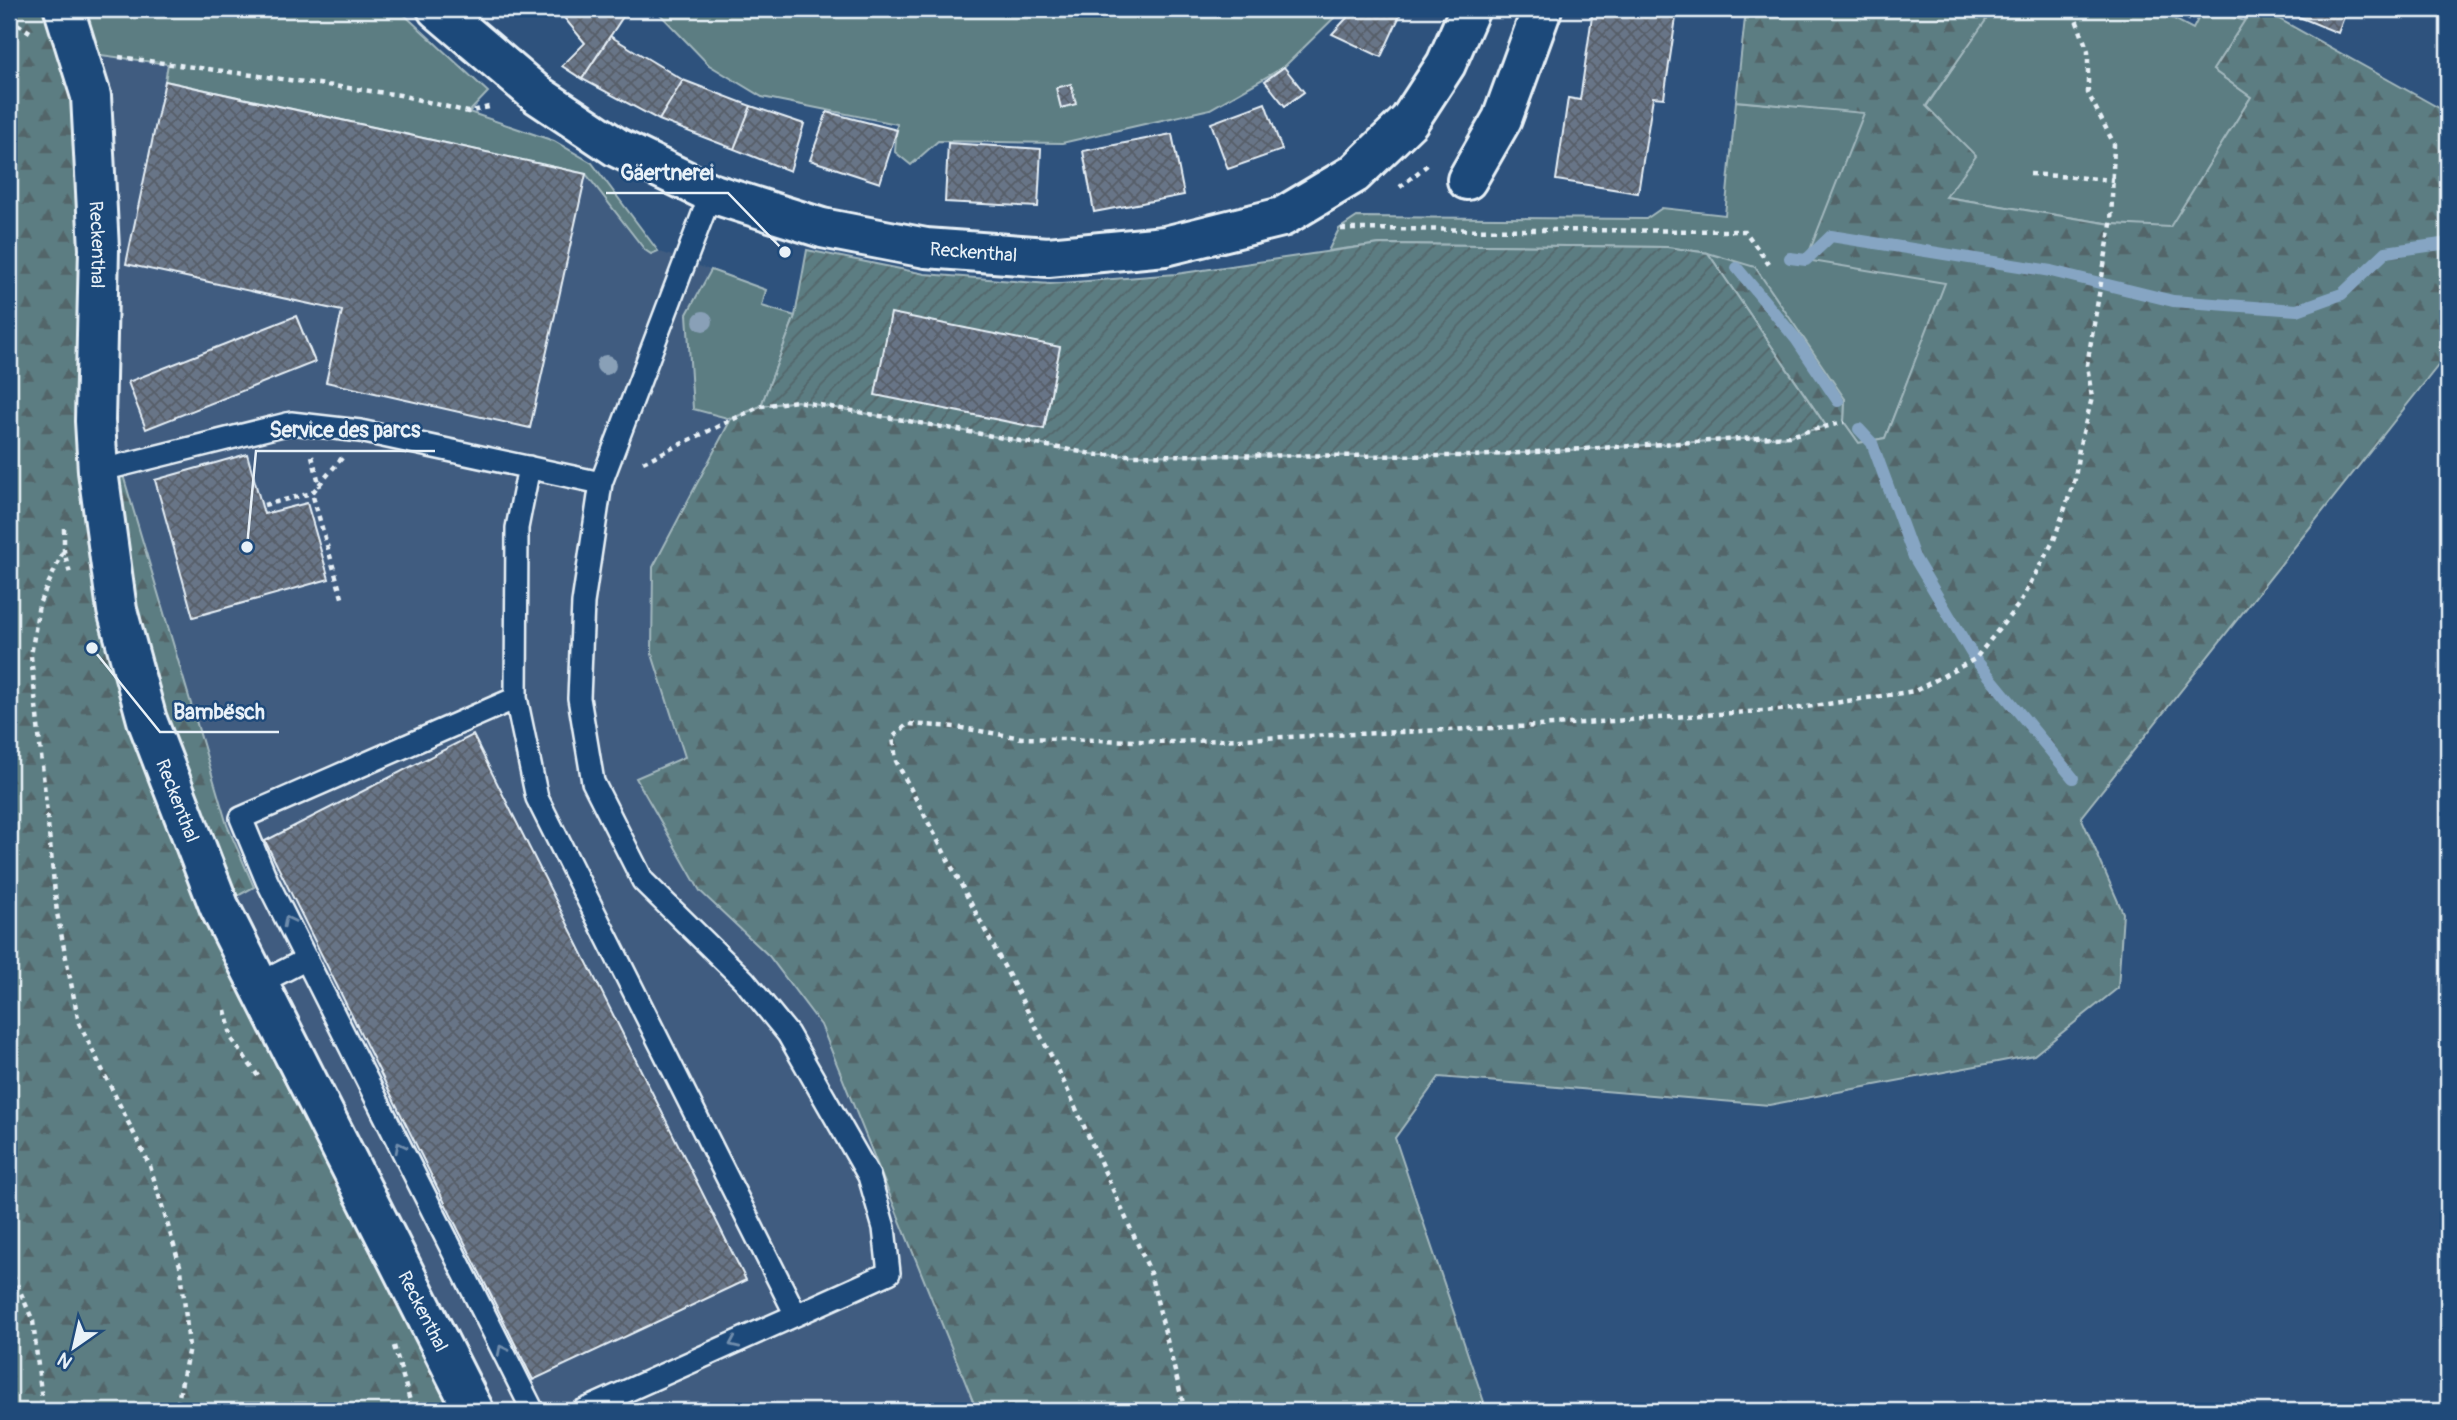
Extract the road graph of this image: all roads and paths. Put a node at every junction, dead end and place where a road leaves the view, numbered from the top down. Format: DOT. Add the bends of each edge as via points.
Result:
graph roads {
  1 [pos="64,9"];
  2 [pos="437,9"];
  3 [pos="1470,9"];
  4 [pos="1542,9"];
  5 [pos="2072,9"];
  6 [pos="9,19"];
  7 [pos="33,34"];
  8 [pos="79,52"];
  9 [pos="538,95"];
  10 [pos="2030,174"];
  11 [pos="1467,180"];
  12 [pos="2114,180"];
  13 [pos="712,193"];
  14 [pos="1339,229"];
  15 [pos="1770,266"];
  16 [pos="1844,422"];
  17 [pos="360,431"];
  18 [pos="529,467"];
  19 [pos="98,471"];
  20 [pos="601,483"];
  21 [pos="312,493"];
  22 [pos="264,505"];
  23 [pos="64,551"];
  24 [pos="343,601"];
  25 [pos="516,698"];
  26 [pos="307,959"];
  27 [pos="258,984"];
  28 [pos="9,1266"];
  29 [pos="796,1315"];
  30 [pos="390,1332"];
  31 [pos="43,1411"];
  32 [pos="176,1411"];
  33 [pos="413,1411"];
  34 [pos="474,1411"];
  35 [pos="533,1411"];
  36 [pos="582,1411"];
  37 [pos="1185,1411"];
  1 -- 8 [label="street, Reckenthal"];
  2 -- 9 [label="street, Reckenthal"];
  3 -- 13 [label="street, Reckenthal" via="1446,64 1409,121 1354,174 1282,217 1165,246 1048,257 926,248 822,228"];
  4 -- 11 [label="street" via="1502,119"];
  5 -- 12 [label="path" via="2088,51 2088,93 2114,144"];
  6 -- 7 [label="path"];
  8 -- 9 [label="path" via="400,95 468,112"];
  8 -- 19 [label="street, Reckenthal" via="91,96 99,249"];
  9 -- 13 [label="street, Reckenthal" via="617,147"];
  10 -- 12 [label="path"];
  12 -- 37 [label="path" via="2087,365 2092,398 2075,479 2054,540 2019,604 1975,659 1915,691 1793,709 1538,726 1172,742 1023,738 908,724 893,737 896,761 1057,1066 1149,1269"];
  13 -- 20 [label="lane"];
  14 -- 15 [label="path" via="1745,231"];
  16 -- 20 [label="path" via="1788,436 1473,456 1098,455 797,401 761,406"];
  17 -- 18 [label="lane"];
  17 -- 19 [label="lane" via="291,423"];
  17 -- 21 [label="path"];
  18 -- 20 [label="lane"];
  18 -- 25 [label="lane" via="517,528"];
  19 -- 27 [label="street, Reckenthal" via="117,610 147,720 219,906"];
  20 -- 29 [label="lane" via="583,603 579,698 593,782 643,881 744,980 788,1034 869,1176 884,1228 889,1273"];
  21 -- 22 [label="path"];
  21 -- 24 [label="path"];
  23 -- 32 [label="path" via="39,604 31,656 57,913 79,1023 150,1166 181,1269 189,1347"];
  26 -- 25 [label="lane, one-way" via="241,818"];
  25 -- 29 [label="lane" via="537,798"];
  26 -- 27 [label="lane"];
  35 -- 26 [label="lane, one-way"];
  27 -- 34 [label="street, Reckenthal"];
  28 -- 31 [label="path" via="33,1321"];
  29 -- 36 [label="lane, one-way"];
  30 -- 33 [label="path"];
}
